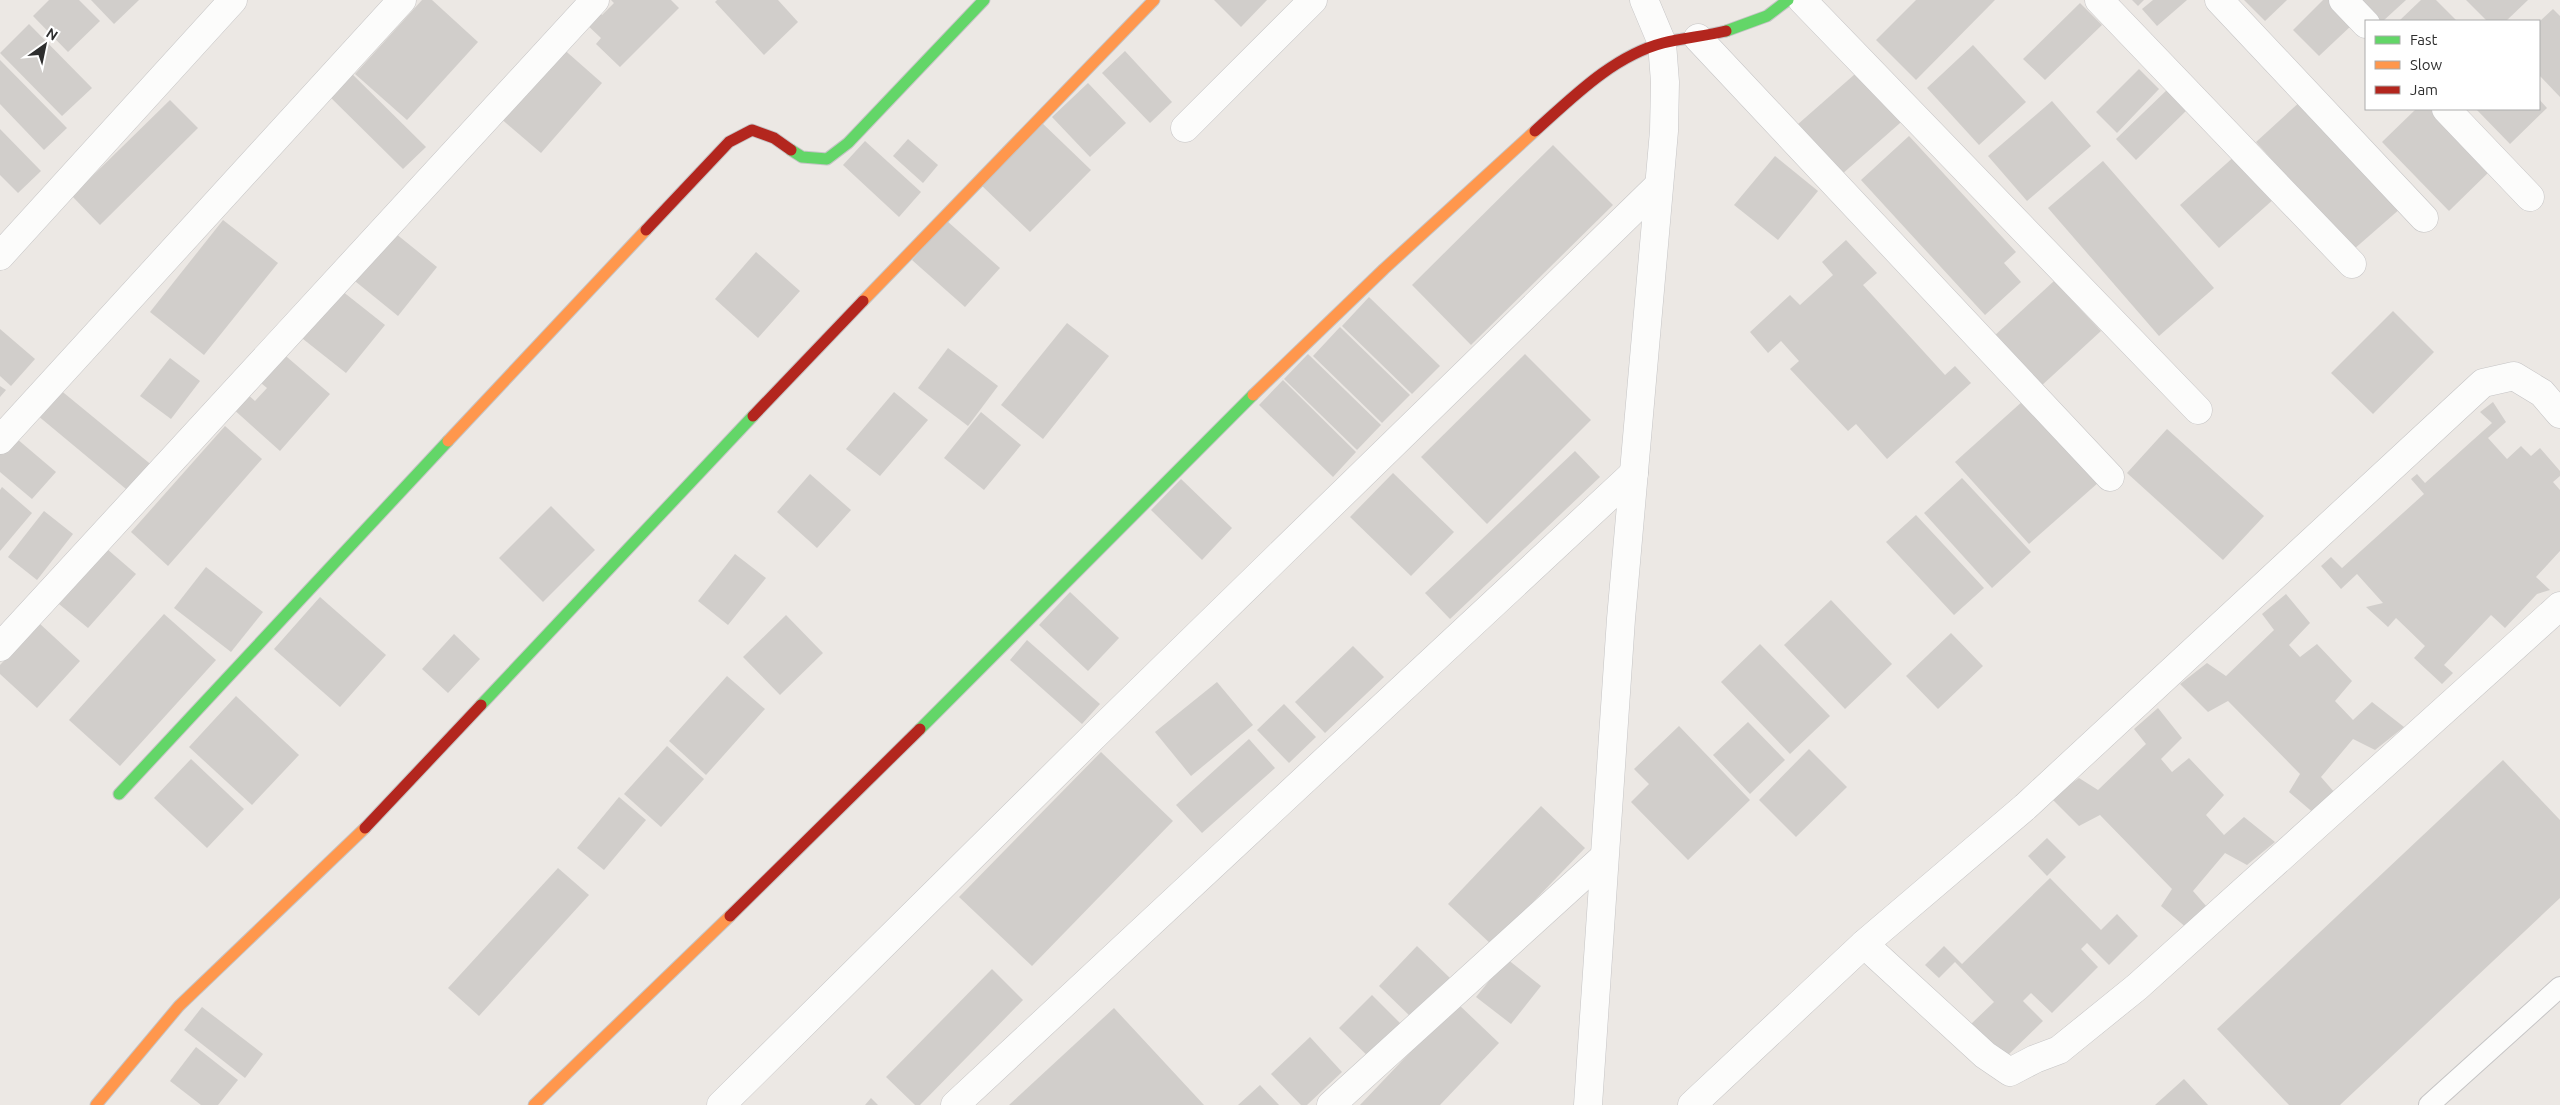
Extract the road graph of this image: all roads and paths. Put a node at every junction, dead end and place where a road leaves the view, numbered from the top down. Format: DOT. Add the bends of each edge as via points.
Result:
graph roads {
  1 [pos="233,0"];
  2 [pos="402,0"];
  3 [pos="594,0"];
  4 [pos="984,0"];
  5 [pos="1154,0"];
  6 [pos="1313,0"];
  7 [pos="1644,0"];
  8 [pos="1788,0"];
  9 [pos="1802,0"];
  10 [pos="2098,0"];
  11 [pos="2219,0"];
  12 [pos="2343,0"];
  13 [pos="2365,23"];
  14 [pos="1698,38"];
  15 [pos="1662,43"];
  16 [pos="2447,110"];
  17 [pos="1185,128"];
  18 [pos="1658,186"];
  19 [pos="2530,197"];
  20 [pos="2424,218"];
  21 [pos="0,256"];
  22 [pos="2352,264"];
  23 [pos="2198,410"];
  24 [pos="2560,414"];
  25 [pos="0,440"];
  26 [pos="1634,472"];
  27 [pos="2110,477"];
  28 [pos="2560,606"];
  29 [pos="0,648"];
  30 [pos="119,794"];
  31 [pos="1604,857"];
  32 [pos="1864,944"];
  33 [pos="2560,987"];
  34 [pos="96,1105"];
  35 [pos="534,1105"];
  36 [pos="721,1105"];
  37 [pos="955,1105"];
  38 [pos="1331,1105"];
  39 [pos="1588,1105"];
  40 [pos="1692,1105"];
  41 [pos="2429,1105"];
  1 -- 21 [label="street"];
  2 -- 25 [label="street"];
  3 -- 29 [label="street"];
  4 -- 30 [label="street" via="848,144 827,158 802,157 774,138 752,130 729,142"];
  5 -- 34 [label="street" via="904,257 355,838 179,1006"];
  6 -- 17 [label="street"];
  7 -- 15 [label="street"];
  8 -- 14 [label="street" via="1766,16"];
  9 -- 23 [label="street"];
  10 -- 22 [label="street"];
  11 -- 20 [label="street"];
  12 -- 13 [label="street"];
  14 -- 15 [label="street"];
  14 -- 27 [label="street"];
  15 -- 18 [label="street" via="1666,82"];
  15 -- 35 [label="street" via="1621,61 1581,90 1391,262 1215,432 882,768"];
  16 -- 19 [label="street"];
  18 -- 26 [label="street"];
  18 -- 36 [label="street"];
  24 -- 32 [label="street" via="2542,393 2514,376 2483,383 2025,807"];
  26 -- 31 [label="street"];
  26 -- 37 [label="street"];
  28 -- 32 [label="street" via="2137,986 2059,1050 2010,1072 1985,1055"];
  31 -- 38 [label="street"];
  31 -- 39 [label="street"];
  32 -- 40 [label="street"];
  33 -- 41 [label="lane"];
}
